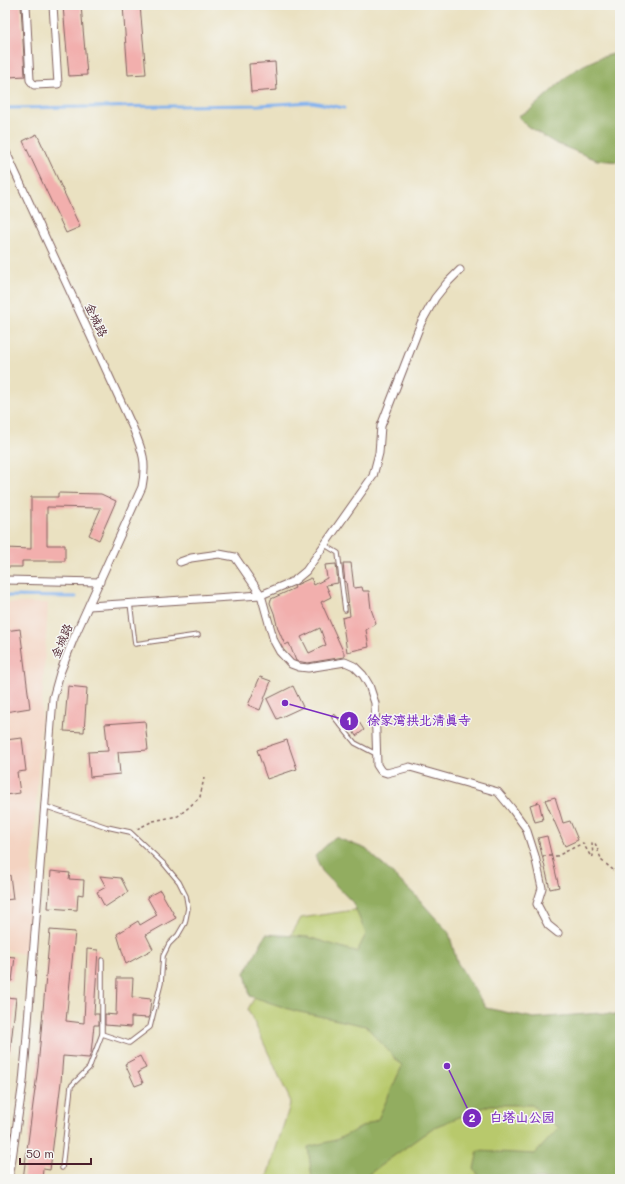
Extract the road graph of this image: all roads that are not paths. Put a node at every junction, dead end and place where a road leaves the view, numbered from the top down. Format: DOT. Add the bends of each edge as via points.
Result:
graph roads {
  1 [pos="26,5"];
  2 [pos="53,5"];
  3 [pos="5,150"];
  4 [pos="460,270"];
  5 [pos="325,545"];
  6 [pos="180,562"];
  7 [pos="5,580"];
  8 [pos="100,582"];
  9 [pos="261,595"];
  10 [pos="130,603"];
  11 [pos="89,606"];
  12 [pos="345,610"];
  13 [pos="198,635"];
  14 [pos="334,717"];
  15 [pos="376,754"];
  16 [pos="44,806"];
  17 [pos="558,933"];
  18 [pos="102,960"];
  19 [pos="102,1034"];
  20 [pos="62,1168"];
  21 [pos="9,1179"];
  1 -- 2 [label="street" via="30,80 34,85 58,84"];
  3 -- 8 [label="street, 金城路" via="142,452 145,466 142,487"];
  4 -- 5 [label="street" via="446,283 421,323 381,426 379,453 373,476"];
  5 -- 9 [label="street" via="306,571 294,581"];
  5 -- 12 [label="lane" via="338,553"];
  6 -- 9 [label="street" via="219,554 236,557"];
  7 -- 8 [label="street"];
  8 -- 11 [label="street, 金城路"];
  9 -- 10 [label="street"];
  9 -- 15 [label="street" via="274,641 291,664 308,668 344,662 354,666 363,675 375,703"];
  10 -- 11 [label="street"];
  10 -- 13 [label="lane" via="135,644"];
  11 -- 16 [label="street, 金城路" via="60,673 53,698"];
  14 -- 15 [label="lane" via="355,743"];
  15 -- 17 [label="street" via="377,765 381,771 387,773 410,767 498,792 526,828 542,888 537,904 548,925"];
  16 -- 19 [label="lane" via="130,832 164,864 179,882 186,896 188,908 185,923 163,956 161,983 150,1027 129,1043"];
  16 -- 21 [label="street, 金城路" via="23,1075"];
  18 -- 19 [label="lane"];
  19 -- 20 [label="lane" via="89,1068 71,1086"];
}
